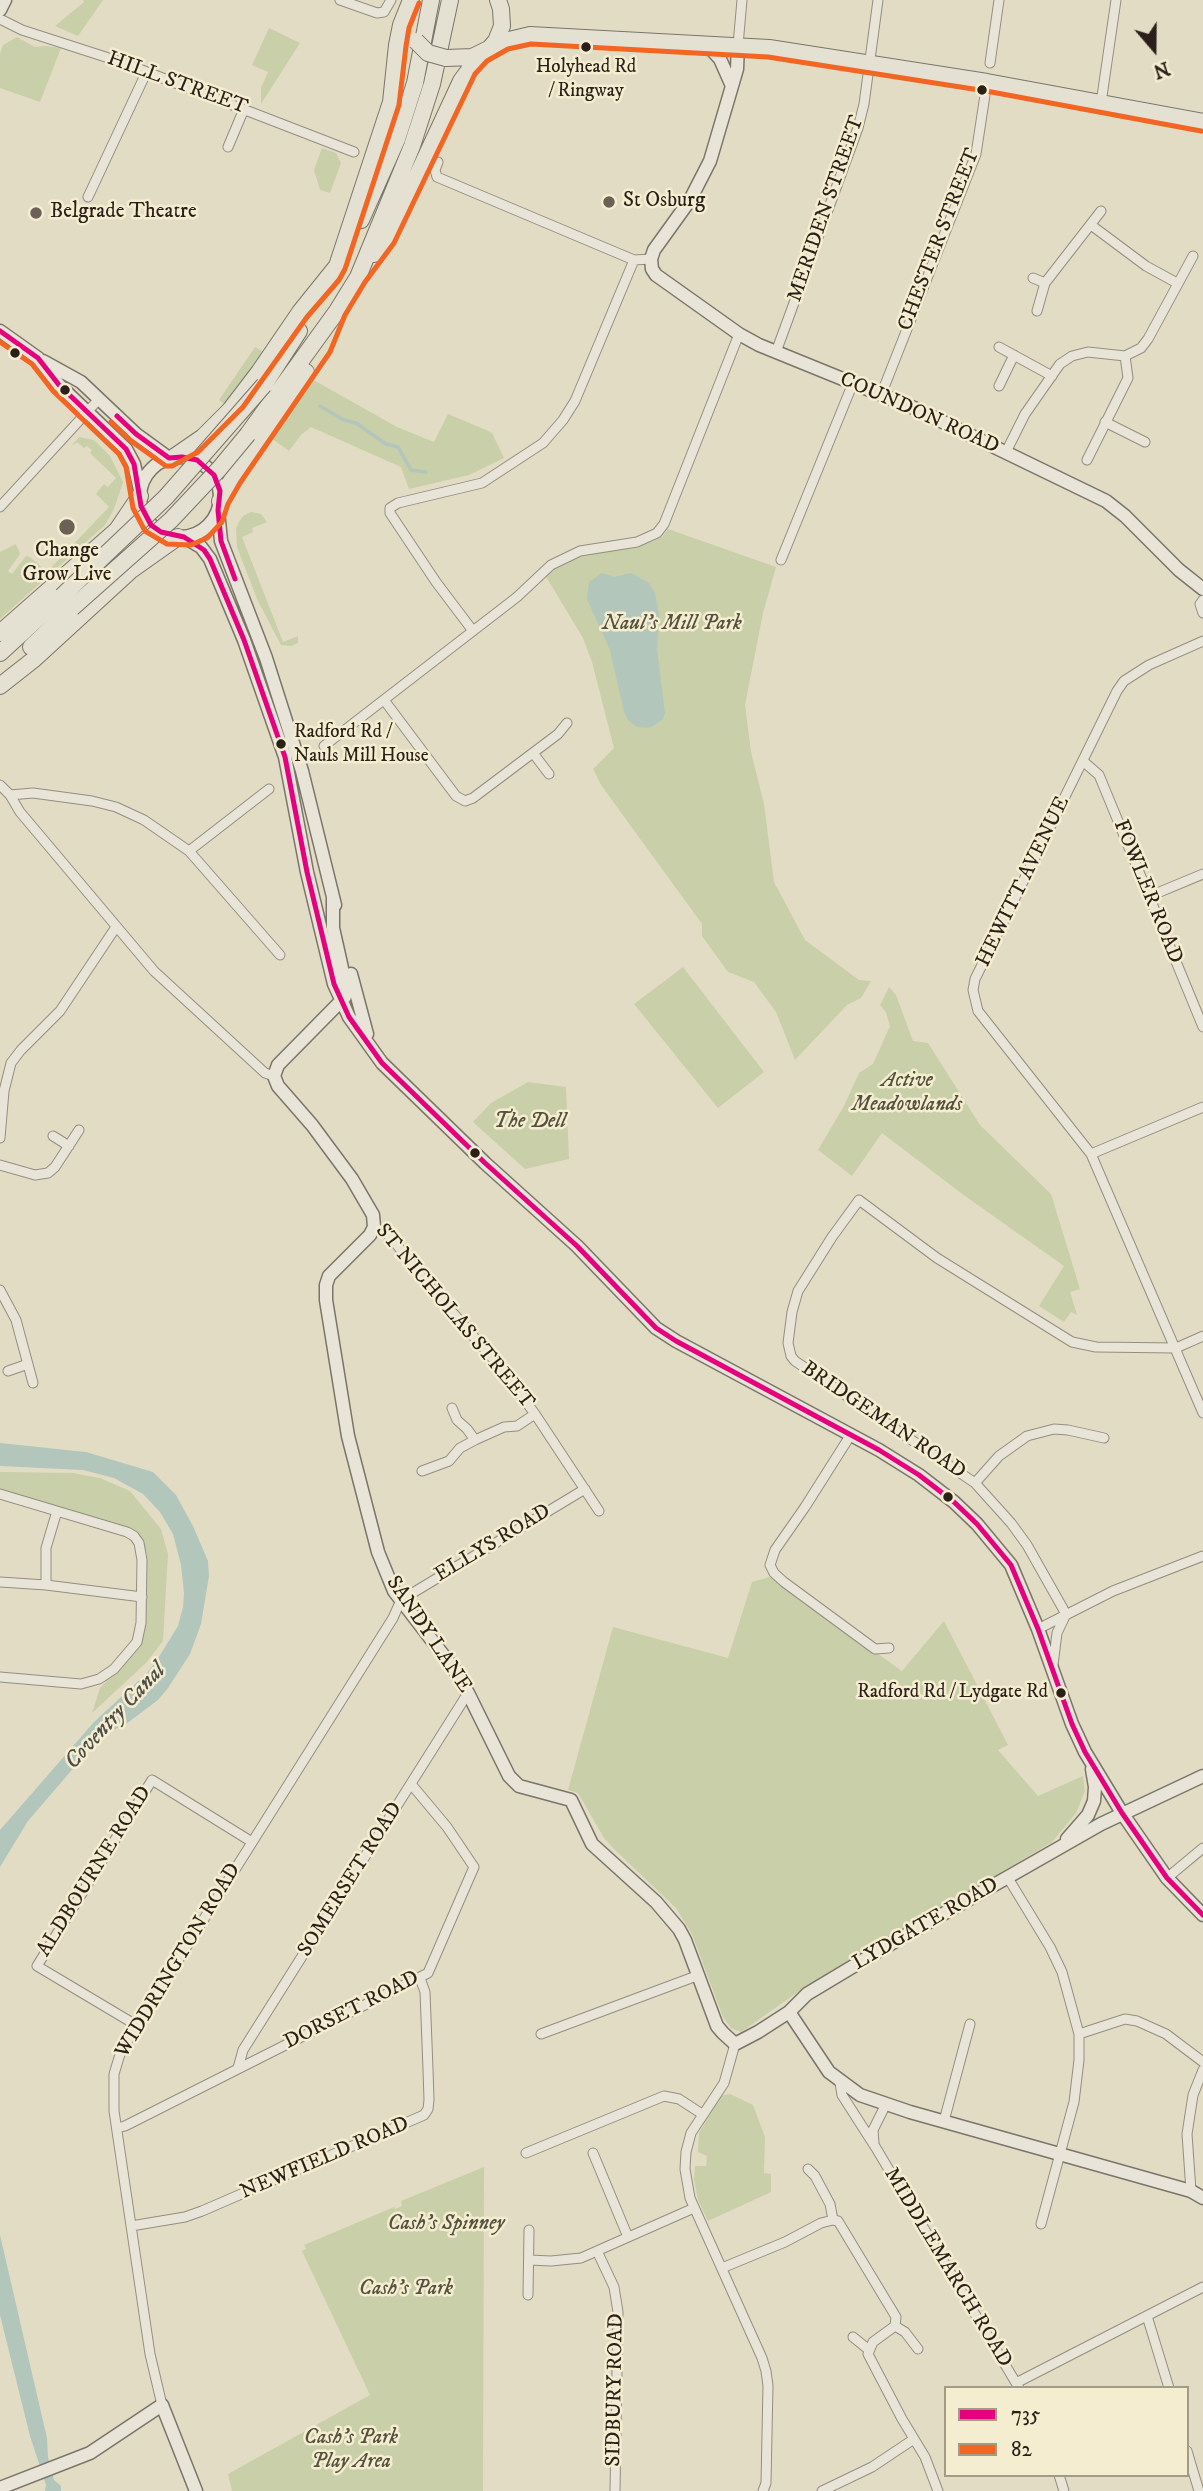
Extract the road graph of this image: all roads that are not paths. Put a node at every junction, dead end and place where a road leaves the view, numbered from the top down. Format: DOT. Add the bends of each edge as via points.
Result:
graph roads {
  1 [pos="5,0"];
  2 [pos="340,0"];
  3 [pos="391,0"];
  4 [pos="450,0"];
  5 [pos="498,0"];
  6 [pos="878,0"];
  7 [pos="999,0"];
  8 [pos="1116,0"];
  9 [pos="410,3"];
  10 [pos="742,4"];
  11 [pos="430,8"];
  12 [pos="0,10"];
  13 [pos="0,19"];
  14 [pos="530,35"];
  15 [pos="707,45"];
  16 [pos="738,45"];
  17 [pos="485,51"];
  18 [pos="990,63"];
  19 [pos="869,64"];
  20 [pos="146,73"];
  21 [pos="987,82"];
  22 [pos="733,86"];
  23 [pos="1101,103"];
  24 [pos="244,109"];
  25 [pos="1203,121"];
  26 [pos="228,147"];
  27 [pos="354,152"];
  28 [pos="438,162"];
  29 [pos="367,193"];
  30 [pos="88,197"];
  31 [pos="396,205"];
  32 [pos="1101,211"];
  33 [pos="1091,225"];
  34 [pos="1193,256"];
  35 [pos="634,260"];
  36 [pos="651,264"];
  37 [pos="335,271"];
  38 [pos="1033,278"];
  39 [pos="1045,283"];
  40 [pos="1177,284"];
  41 [pos="337,311"];
  42 [pos="1037,311"];
  43 [pos="0,331"];
  44 [pos="739,334"];
  45 [pos="999,347"];
  46 [pos="775,352"];
  47 [pos="1014,355"];
  48 [pos="1125,356"];
  49 [pos="38,358"];
  50 [pos="1052,376"];
  51 [pos="852,383"];
  52 [pos="999,386"];
  53 [pos="881,395"];
  54 [pos="99,399"];
  55 [pos="88,412"];
  56 [pos="1105,422"];
  57 [pos="1145,442"];
  58 [pos="1006,452"];
  59 [pos="172,458"];
  60 [pos="1087,460"];
  61 [pos="140,495"];
  62 [pos="219,505"];
  63 [pos="0,507"];
  64 [pos="181,537"];
  65 [pos="781,560"];
  66 [pos="1203,589"];
  67 [pos="1203,600"];
  68 [pos="67,602"];
  69 [pos="1203,613"];
  70 [pos="472,631"];
  71 [pos="0,633"];
  72 [pos="1203,641"];
  73 [pos="0,653"];
  74 [pos="0,676"];
  75 [pos="0,686"];
  76 [pos="384,700"];
  77 [pos="567,723"];
  78 [pos="324,746"];
  79 [pos="533,752"];
  80 [pos="1084,762"];
  81 [pos="549,774"];
  82 [pos="0,785"];
  83 [pos="269,789"];
  84 [pos="10,795"];
  85 [pos="189,851"];
  86 [pos="1203,874"];
  87 [pos="1150,896"];
  88 [pos="333,898"];
  89 [pos="116,927"];
  90 [pos="281,955"];
  91 [pos="341,1002"];
  92 [pos="1203,1027"];
  93 [pos="372,1047"];
  94 [pos="274,1076"];
  95 [pos="1203,1107"];
  96 [pos="2,1110"];
  97 [pos="79,1130"];
  98 [pos="53,1136"];
  99 [pos="0,1138"];
  100 [pos="69,1146"];
  101 [pos="1091,1154"];
  102 [pos="0,1165"];
  103 [pos="374,1227"];
  104 [pos="0,1290"];
  105 [pos="1203,1336"];
  106 [pos="1176,1348"];
  107 [pos="28,1364"];
  108 [pos="8,1371"];
  109 [pos="33,1383"];
  110 [pos="452,1408"];
  111 [pos="1203,1413"];
  112 [pos="535,1414"];
  113 [pos="850,1436"];
  114 [pos="1104,1438"];
  115 [pos="475,1440"];
  116 [pos="422,1471"];
  117 [pos="975,1483"];
  118 [pos="585,1489"];
  119 [pos="0,1494"];
  120 [pos="57,1511"];
  121 [pos="599,1511"];
  122 [pos="1203,1556"];
  123 [pos="0,1582"];
  124 [pos="46,1585"];
  125 [pos="142,1597"];
  126 [pos="401,1600"];
  127 [pos="1066,1614"];
  128 [pos="1038,1629"];
  129 [pos="889,1648"];
  130 [pos="1052,1672"];
  131 [pos="0,1677"];
  132 [pos="468,1693"];
  133 [pos="1085,1752"];
  134 [pos="1203,1776"];
  135 [pos="411,1784"];
  136 [pos="1122,1813"];
  137 [pos="252,1842"];
  138 [pos="1203,1848"];
  139 [pos="1057,1849"];
  140 [pos="1008,1878"];
  141 [pos="1167,1878"];
  142 [pos="1203,1915"];
  143 [pos="699,1975"];
  144 [pos="420,1978"];
  145 [pos="789,2012"];
  146 [pos="970,2024"];
  147 [pos="136,2025"];
  148 [pos="541,2034"];
  149 [pos="1079,2034"];
  150 [pos="735,2044"];
  151 [pos="1203,2062"];
  152 [pos="238,2068"];
  153 [pos="1203,2070"];
  154 [pos="840,2082"];
  155 [pos="886,2104"];
  156 [pos="702,2115"];
  157 [pos="944,2121"];
  158 [pos="117,2128"];
  159 [pos="876,2148"];
  160 [pos="593,2152"];
  161 [pos="526,2153"];
  162 [pos="1060,2154"];
  163 [pos="808,2169"];
  164 [pos="1197,2194"];
  165 [pos="694,2208"];
  166 [pos="833,2220"];
  167 [pos="1041,2224"];
  168 [pos="131,2226"];
  169 [pos="529,2230"];
  170 [pos="628,2237"];
  171 [pos="597,2251"];
  172 [pos="529,2260"];
  173 [pos="722,2268"];
  174 [pos="1203,2287"];
  175 [pos="528,2295"];
  176 [pos="1147,2316"];
  177 [pos="895,2326"];
  178 [pos="853,2337"];
  179 [pos="918,2349"];
  180 [pos="869,2350"];
  181 [pos="1018,2386"];
  182 [pos="1168,2386"];
  183 [pos="162,2405"];
  184 [pos="914,2439"];
  185 [pos="1189,2458"];
  186 [pos="4,2486"];
  187 [pos="196,2491"];
  188 [pos="615,2491"];
  189 [pos="763,2491"];
  190 [pos="822,2491"];
  191 [pos="938,2491"];
  192 [pos="1199,2491"];
  1 -- 12 [label="street"];
  2 -- 3 [label="street" via="377,13 384,12"];
  4 -- 31 [label="highway" via="432,84"];
  5 -- 14 [label="highway"];
  5 -- 17 [label="highway" via="500,34"];
  6 -- 19 [label="street, MERIDEN STREET"];
  7 -- 18 [label="street"];
  8 -- 23 [label="street"];
  9 -- 17 [label="highway, bridge" via="409,25 428,53 464,59"];
  9 -- 29 [label="highway"];
  10 -- 16 [label="street"];
  11 -- 29 [label="highway" via="415,83 397,139"];
  13 -- 20 [label="street, HILL STREET"];
  14 -- 15 [label="highway"];
  14 -- 17 [label="highway"];
  15 -- 16 [label="highway"];
  15 -- 22 [label="street"];
  16 -- 19 [label="highway"];
  16 -- 22 [label="street"];
  17 -- 31 [label="highway" via="461,81"];
  19 -- 21 [label="highway"];
  19 -- 46 [label="street, MERIDEN STREET" via="858,128"];
  20 -- 24 [label="street, HILL STREET"];
  20 -- 30 [label="street"];
  21 -- 23 [label="highway"];
  21 -- 53 [label="street, CHESTER STREET" via="976,154"];
  22 -- 36 [label="street" via="710,162 690,200 654,250"];
  23 -- 25 [label="highway"];
  24 -- 26 [label="street"];
  24 -- 27 [label="street, HILL STREET"];
  28 -- 35 [label="street" via="437,177"];
  29 -- 37 [label="highway"];
  31 -- 41 [label="highway" via="387,238"];
  32 -- 33 [label="street"];
  33 -- 39 [label="street"];
  33 -- 40 [label="street"];
  34 -- 40 [label="street"];
  35 -- 36 [label="street"];
  35 -- 70 [label="street" via="575,401 543,443 482,483 391,505 390,513"];
  36 -- 44 [label="street, COUNDON ROAD" via="662,281"];
  37 -- 59 [label="highway" via="223,416"];
  37 -- 68 [label="highway, bridge" via="264,385"];
  38 -- 39 [label="street"];
  39 -- 42 [label="street"];
  40 -- 48 [label="street" via="1148,340"];
  41 -- 62 [label="highway" via="323,347 236,472"];
  41 -- 68 [label="highway, bridge" via="219,469 170,520"];
  43 -- 49 [label="street"];
  44 -- 46 [label="street, COUNDON ROAD"];
  44 -- 70 [label="street" via="657,533 637,542 561,558"];
  45 -- 47 [label="street"];
  46 -- 51 [label="street, COUNDON ROAD"];
  47 -- 50 [label="street"];
  47 -- 52 [label="street"];
  48 -- 50 [label="street" via="1098,352 1072,356"];
  48 -- 56 [label="street" via="1128,378"];
  49 -- 54 [label="street"];
  49 -- 55 [label="street"];
  50 -- 58 [label="street"];
  51 -- 53 [label="street, COUNDON ROAD"];
  51 -- 65 [label="street"];
  53 -- 58 [label="street, COUNDON ROAD"];
  54 -- 55 [label="street"];
  54 -- 59 [label="street" via="136,434"];
  55 -- 61 [label="street" via="129,453"];
  55 -- 63 [label="street"];
  56 -- 57 [label="street"];
  56 -- 60 [label="street"];
  58 -- 66 [label="street, COUNDON ROAD" via="1106,502"];
  59 -- 61 [label="street" via="147,475"];
  59 -- 62 [label="street" via="197,460 210,470 218,482"];
  61 -- 64 [label="street" via="151,525"];
  61 -- 71 [label="highway" via="117,530"];
  62 -- 64 [label="street" via="202,531"];
  62 -- 88 [label="street" via="221,541 266,658 302,771"];
  64 -- 75 [label="highway" via="130,571"];
  64 -- 91 [label="street" via="204,550 217,572 273,718"];
  67 -- 69 [label="street"];
  68 -- 73 [label="highway"];
  68 -- 74 [label="highway"];
  70 -- 76 [label="street"];
  72 -- 80 [label="street, HEWITT AVENUE" via="1124,681"];
  76 -- 78 [label="street"];
  76 -- 79 [label="street" via="462,800 473,798"];
  77 -- 79 [label="street"];
  79 -- 81 [label="street"];
  80 -- 87 [label="street, FOWLER ROAD" via="1099,775"];
  80 -- 101 [label="street, HEWITT AVENUE" via="973,990 978,1011"];
  82 -- 84 [label="street, ST NICHOLAS STREET"];
  83 -- 85 [label="street"];
  84 -- 85 [label="street" via="33,793 116,807"];
  84 -- 89 [label="street, ST NICHOLAS STREET"];
  85 -- 90 [label="street"];
  86 -- 87 [label="street"];
  87 -- 92 [label="street, FOWLER ROAD"];
  88 -- 91 [label="street" via="333,928 346,986"];
  88 -- 93 [label="street" via="355,996"];
  89 -- 94 [label="street, ST NICHOLAS STREET" via="154,971 265,1073"];
  89 -- 96 [label="street" via="60,1011 11,1063"];
  91 -- 93 [label="street"];
  91 -- 94 [label="street" via="278,1065"];
  93 -- 113 [label="street" via="382,1063 577,1246 656,1328"];
  94 -- 103 [label="street, ST NICHOLAS STREET" via="359,1190 373,1215"];
  95 -- 101 [label="street"];
  96 -- 99 [label="street"];
  97 -- 100 [label="street"];
  98 -- 100 [label="street"];
  100 -- 102 [label="street" via="55,1167 44,1174"];
  101 -- 106 [label="street, HEWITT AVENUE"];
  103 -- 112 [label="street, ST NICHOLAS STREET" via="390,1236"];
  103 -- 126 [label="street, SANDY LANE" via="329,1276 326,1300 348,1436 377,1552"];
  104 -- 107 [label="street" via="16,1320"];
  105 -- 106 [label="street"];
  106 -- 111 [label="street, HEWITT AVENUE"];
  106 -- 117 [label="street, BRIDGEMAN ROAD" via="1096,1347 1072,1342 937,1258 859,1200 798,1292 788,1343 791,1356"];
  107 -- 108 [label="street"];
  107 -- 109 [label="street"];
  110 -- 115 [label="street"];
  112 -- 115 [label="street" via="517,1426"];
  112 -- 118 [label="street, ST NICHOLAS STREET"];
  113 -- 128 [label="street" via="919,1475 977,1524 1011,1565"];
  113 -- 129 [label="street" via="775,1550 770,1565 784,1582 875,1649"];
  114 -- 117 [label="street" via="1054,1429 1027,1436 999,1456"];
  115 -- 116 [label="street" via="449,1461"];
  117 -- 127 [label="street, BRIDGEMAN ROAD" via="1027,1545"];
  118 -- 121 [label="street, ST NICHOLAS STREET"];
  118 -- 126 [label="street, ELLYS ROAD"];
  119 -- 120 [label="street"];
  120 -- 124 [label="street" via="46,1548"];
  120 -- 125 [label="street" via="134,1536 142,1552"];
  122 -- 127 [label="street"];
  123 -- 124 [label="street"];
  124 -- 125 [label="street"];
  125 -- 131 [label="street" via="137,1642 99,1679 80,1684"];
  126 -- 132 [label="street, SANDY LANE"];
  126 -- 137 [label="street, WIDDRINGTON ROAD"];
  127 -- 128 [label="street"];
  127 -- 130 [label="street" via="1057,1633"];
  128 -- 130 [label="street"];
  130 -- 133 [label="street"];
  132 -- 135 [label="street, SOMERSET ROAD"];
  132 -- 143 [label="street, SANDY LANE" via="509,1776 519,1786 571,1800 593,1844 679,1929"];
  133 -- 136 [label="street"];
  133 -- 139 [label="street" via="1093,1775 1094,1801 1076,1831"];
  134 -- 136 [label="street, LYDGATE ROAD"];
  135 -- 144 [label="street, DORSET ROAD" via="474,1867 428,1973"];
  135 -- 152 [label="street, SOMERSET ROAD" via="243,2050"];
  136 -- 139 [label="street, LYDGATE ROAD"];
  136 -- 141 [label="street"];
  137 -- 147 [label="street, WIDDRINGTON ROAD"];
  137 -- 147 [label="street, ALDBOURNE ROAD" via="152,1780 37,1966"];
  138 -- 141 [label="street"];
  139 -- 140 [label="street, LYDGATE ROAD"];
  140 -- 145 [label="street, LYDGATE ROAD" via="827,1981"];
  140 -- 149 [label="street" via="1062,1972"];
  141 -- 142 [label="street"];
  143 -- 148 [label="street"];
  143 -- 150 [label="street, SANDY LANE" via="717,2026"];
  144 -- 152 [label="street, DORSET ROAD"];
  144 -- 168 [label="street, NEWFIELD ROAD" via="425,1992 428,2080 424,2116 202,2211"];
  145 -- 150 [label="street, LYDGATE ROAD"];
  145 -- 154 [label="street, MIDDLEMARCH ROAD"];
  146 -- 157 [label="street"];
  147 -- 158 [label="street, WIDDRINGTON ROAD" via="118,2056 114,2074"];
  149 -- 151 [label="street" via="1115,2021 1137,2021 1166,2034"];
  149 -- 162 [label="street" via="1074,2102"];
  150 -- 156 [label="street" via="724,2083"];
  152 -- 158 [label="street, DORSET ROAD"];
  153 -- 164 [label="street" via="1193,2095 1187,2134"];
  154 -- 155 [label="street"];
  154 -- 159 [label="street, MIDDLEMARCH ROAD" via="842,2095"];
  155 -- 157 [label="street"];
  155 -- 159 [label="street, MIDDLEMARCH ROAD" via="873,2130"];
  156 -- 161 [label="street" via="664,2095"];
  156 -- 165 [label="street" via="686,2152 687,2189"];
  157 -- 162 [label="street"];
  158 -- 168 [label="street, WIDDRINGTON ROAD"];
  159 -- 181 [label="street, MIDDLEMARCH ROAD"];
  160 -- 170 [label="street"];
  162 -- 164 [label="street"];
  162 -- 167 [label="street"];
  163 -- 166 [label="street" via="830,2204"];
  165 -- 170 [label="street"];
  165 -- 173 [label="street"];
  166 -- 173 [label="street"];
  166 -- 177 [label="street" via="842,2226 889,2306"];
  168 -- 183 [label="street, WIDDRINGTON ROAD"];
  169 -- 172 [label="street"];
  170 -- 171 [label="street"];
  171 -- 172 [label="street" via="575,2259"];
  171 -- 188 [label="street, SIDBURY ROAD" via="614,2287 618,2312"];
  172 -- 175 [label="street"];
  173 -- 189 [label="street" via="766,2371"];
  174 -- 176 [label="street"];
  176 -- 181 [label="street"];
  176 -- 182 [label="street"];
  177 -- 179 [label="street"];
  177 -- 180 [label="street"];
  178 -- 180 [label="street"];
  180 -- 184 [label="street" via="871,2362"];
  183 -- 186 [label="street" via="71,2462"];
  183 -- 187 [label="street"];
  184 -- 190 [label="street" via="872,2467"];
  184 -- 191 [label="street"];
  185 -- 192 [label="street"];
}
